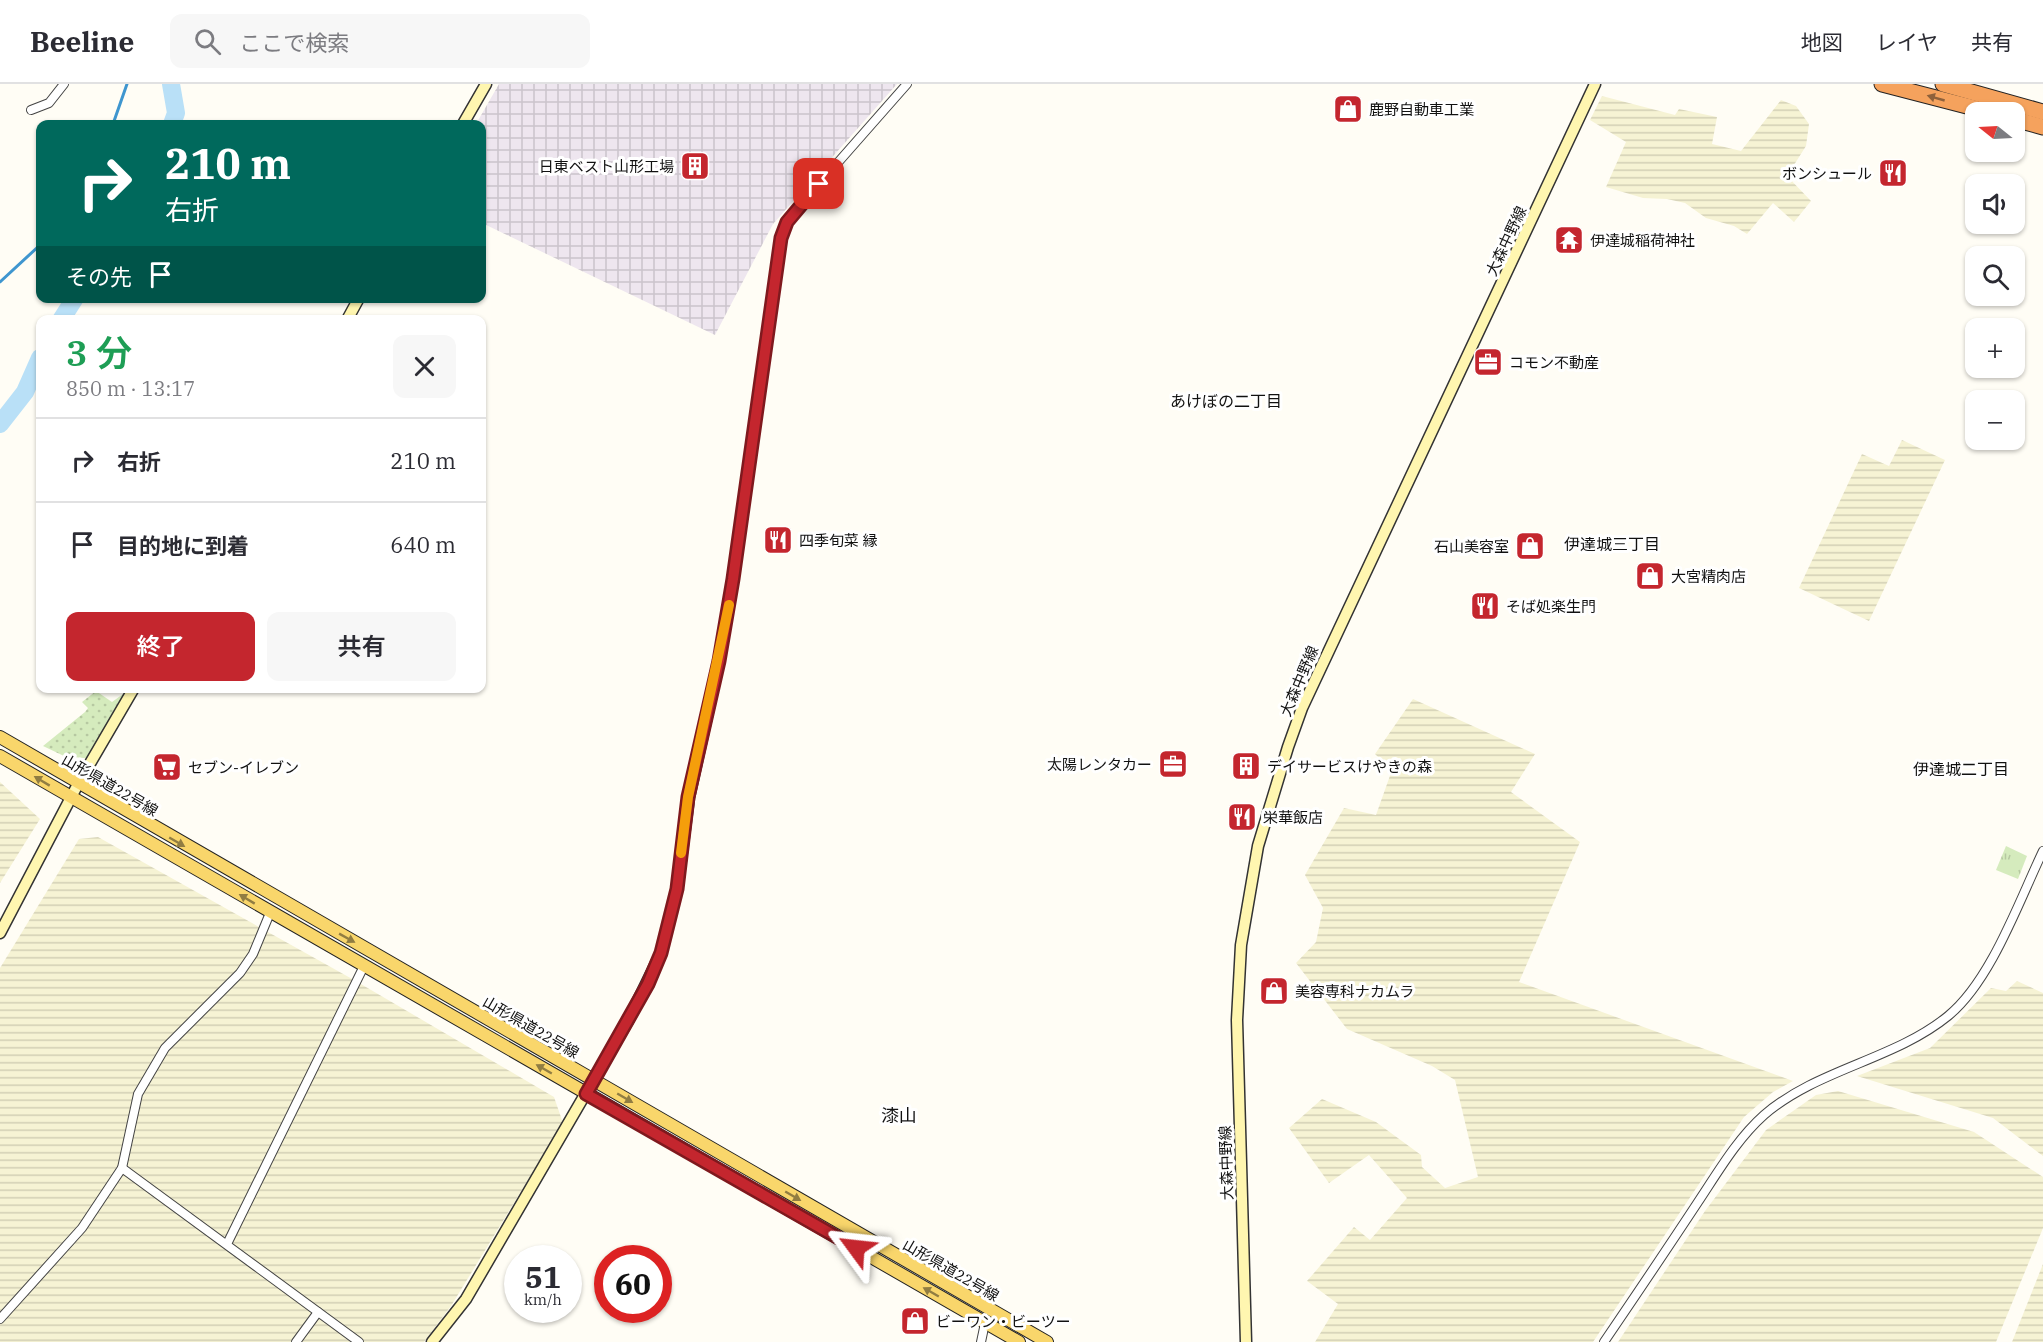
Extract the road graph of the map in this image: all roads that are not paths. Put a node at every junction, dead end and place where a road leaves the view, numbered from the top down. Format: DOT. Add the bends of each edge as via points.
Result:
graph roads {
  1 [pos="64,84"];
  2 [pos="486,84"];
  3 [pos="907,84"];
  4 [pos="1595,84"];
  5 [pos="1882,84"];
  6 [pos="1943,84"];
  7 [pos="1965,106"];
  8 [pos="31,110"];
  9 [pos="2043,112"];
  10 [pos="465,120"];
  11 [pos="2025,122"];
  12 [pos="2043,127"];
  13 [pos="819,184"];
  14 [pos="131,693"];
  15 [pos="0,737"];
  16 [pos="0,756"];
  17 [pos="78,784"];
  18 [pos="70,798"];
  19 [pos="2043,851"];
  20 [pos="270,913"];
  21 [pos="0,933"];
  22 [pos="364,966"];
  23 [pos="593,1080"];
  24 [pos="586,1094"];
  25 [pos="122,1168"];
  26 [pos="227,1244"];
  27 [pos="318,1312"];
  28 [pos="0,1319"];
  29 [pos="985,1323"];
  30 [pos="296,1342"];
  31 [pos="358,1342"];
  32 [pos="432,1342"];
  33 [pos="981,1342"];
  34 [pos="1018,1342"];
  35 [pos="1047,1342"];
  36 [pos="1246,1342"];
  37 [pos="1604,1342"];
  1 -- 8 [label="street" via="49,103"];
  2 -- 10 [label="street"];
  3 -- 13 [label="street"];
  4 -- 36 [label="street, 大森中野線" via="1302,708 1261,836 1241,945 1237,1020"];
  7 -- 5 [label="highway, one-way"];
  6 -- 9 [label="highway"];
  11 -- 12 [label="highway"];
  13 -- 23 [label="street" via="787,222 781,238 733,579 688,797 677,889 661,953 643,993"];
  14 -- 17 [label="street"];
  15 -- 17 [label="main road, 山形県道22号線"];
  18 -- 16 [label="main road, 山形県道22号線, one-way"];
  17 -- 18 [label="street"];
  17 -- 23 [label="main road, 山形県道22号線, one-way"];
  20 -- 18 [label="main road, 山形県道22号線, one-way"];
  18 -- 21 [label="street"];
  19 -- 37 [label="street" via="1992,958 1965,1000 1925,1032 1799,1091 1764,1114 1733,1149"];
  20 -- 22 [label="main road, 山形県道22号線"];
  20 -- 25 [label="street" via="253,954 240,973 165,1048 138,1094"];
  24 -- 22 [label="main road, 山形県道22号線, one-way"];
  22 -- 26 [label="street"];
  23 -- 24 [label="street"];
  23 -- 35 [label="main road, 山形県道22号線, one-way"];
  29 -- 24 [label="main road, 山形県道22号線, one-way"];
  24 -- 32 [label="street" via="466,1299"];
  25 -- 26 [label="street"];
  25 -- 28 [label="street" via="82,1228"];
  26 -- 27 [label="street"];
  27 -- 30 [label="street"];
  27 -- 31 [label="street"];
  29 -- 33 [label="street"];
  29 -- 34 [label="main road, 山形県道22号線"];
}
